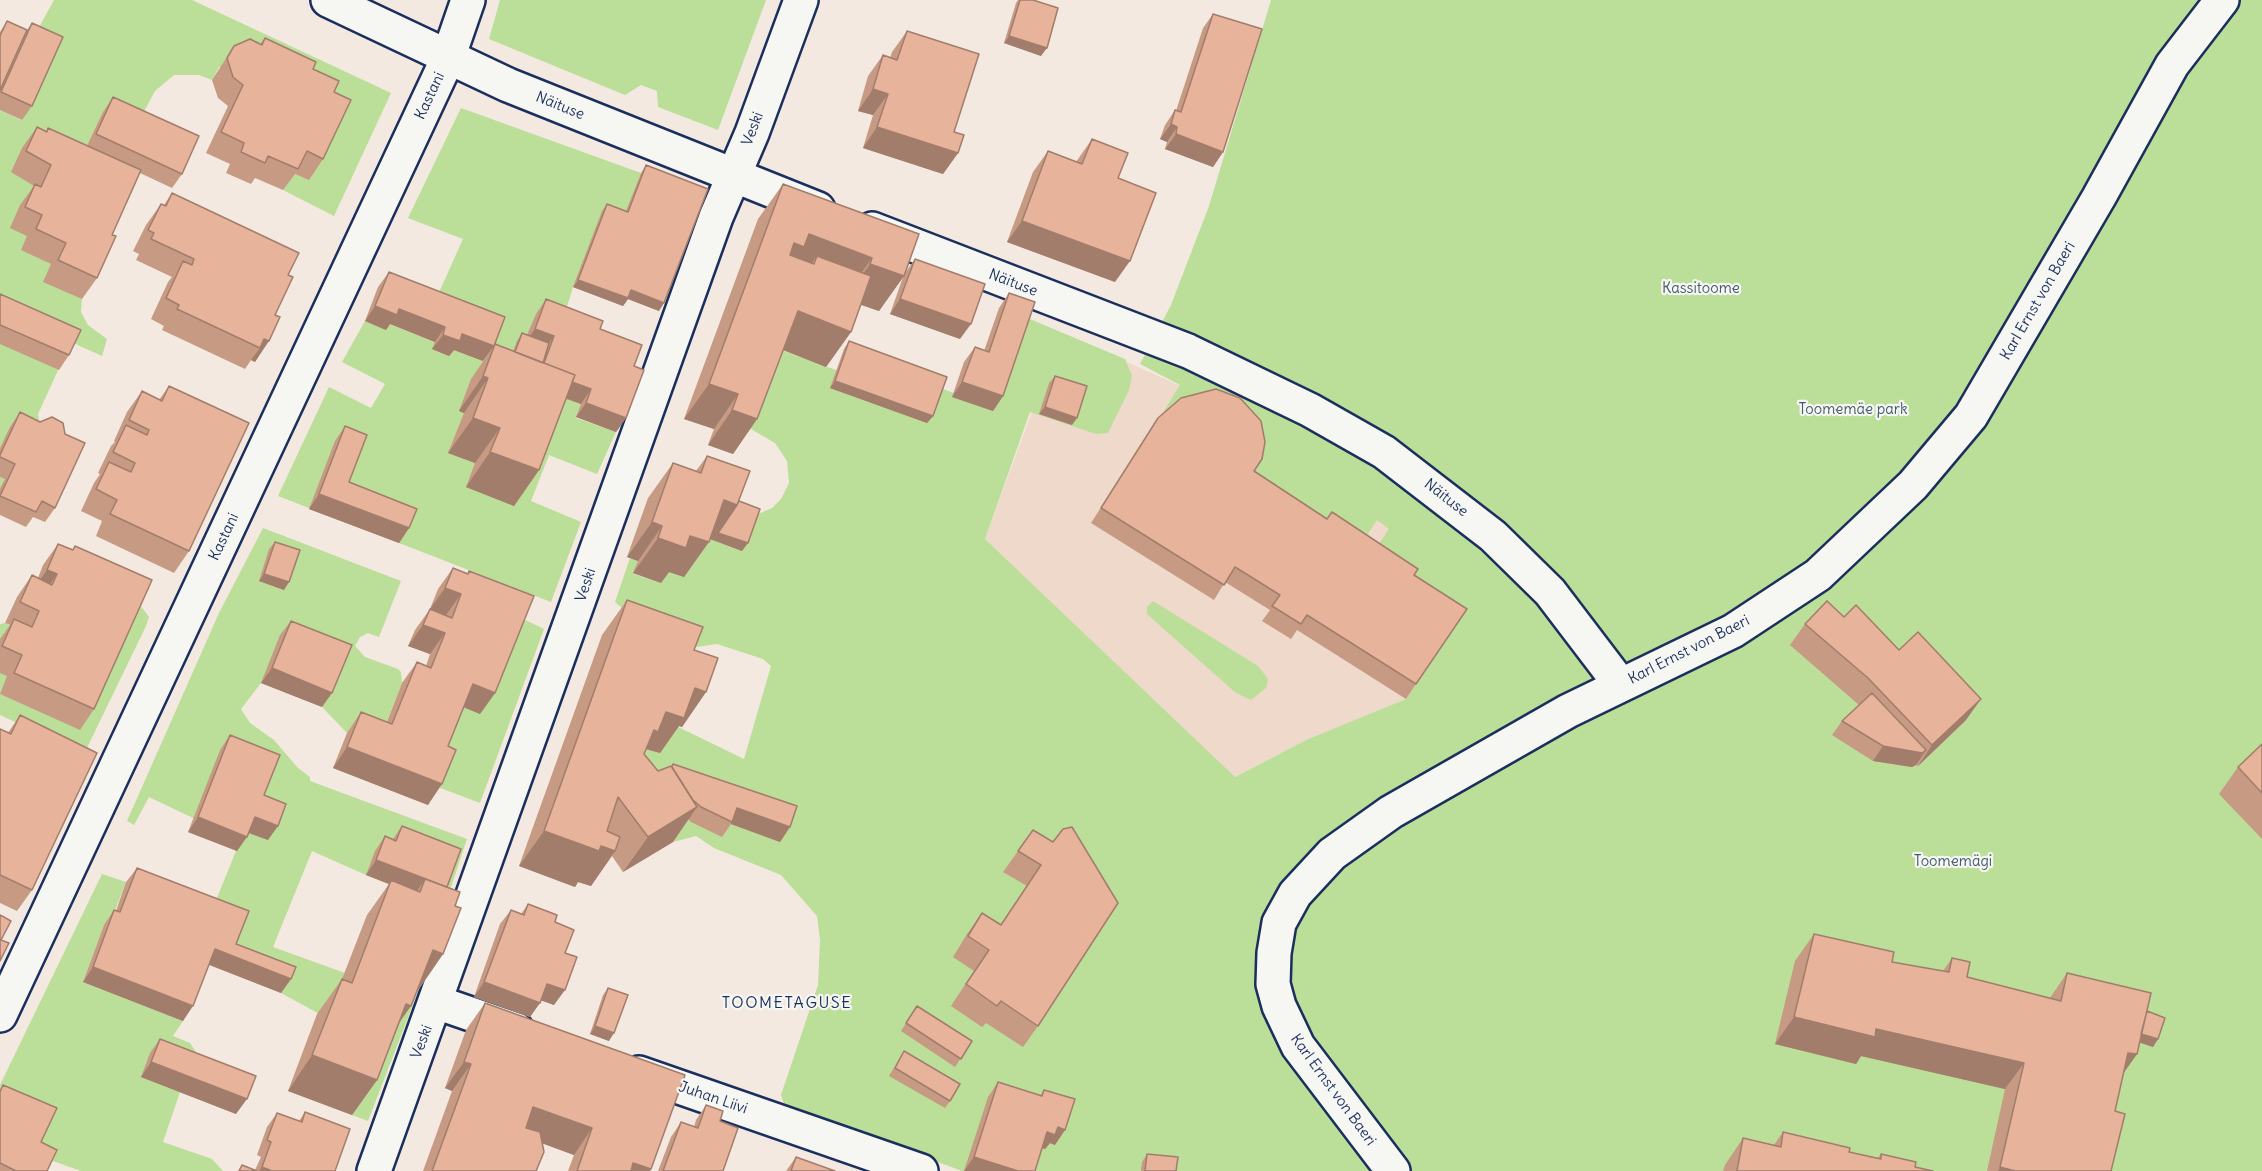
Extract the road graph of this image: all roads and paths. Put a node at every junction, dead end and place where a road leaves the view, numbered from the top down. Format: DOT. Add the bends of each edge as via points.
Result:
graph roads {
  1 [pos="328,0"];
  2 [pos="468,0"];
  3 [pos="801,0"];
  4 [pos="2222,0"];
  5 [pos="448,58"];
  6 [pos="734,177"];
  7 [pos="1620,684"];
  8 [pos="436,1002"];
  9 [pos="0,1015"];
  10 [pos="540,1038"];
  11 [pos="606,1061"];
  12 [pos="374,1171"];
  13 [pos="921,1171"];
  14 [pos="1393,1171"];
  1 -- 5 [label="street, Näituse"];
  2 -- 5 [label="street, Kastani"];
  3 -- 6 [label="street, Veski"];
  4 -- 7 [label="street, Karl Ernst von Baeri" via="2172,65 1971,416 1913,485 1818,575 1733,631"];
  5 -- 6 [label="street, Näituse"];
  5 -- 9 [label="street, Kastani"];
  6 -- 7 [label="street, Näituse" via="1188,351 1310,410 1384,452 1443,495 1550,592"];
  6 -- 8 [label="street, Veski" via="712,228"];
  7 -- 14 [label="street, Karl Ernst von Baeri" via="1479,761 1358,834 1313,873 1295,894 1279,923 1273,984 1288,1028"];
  8 -- 10 [label="street"];
  8 -- 12 [label="street, Veski"];
  11 -- 13 [label="street, Juhan Liivi"];
}
